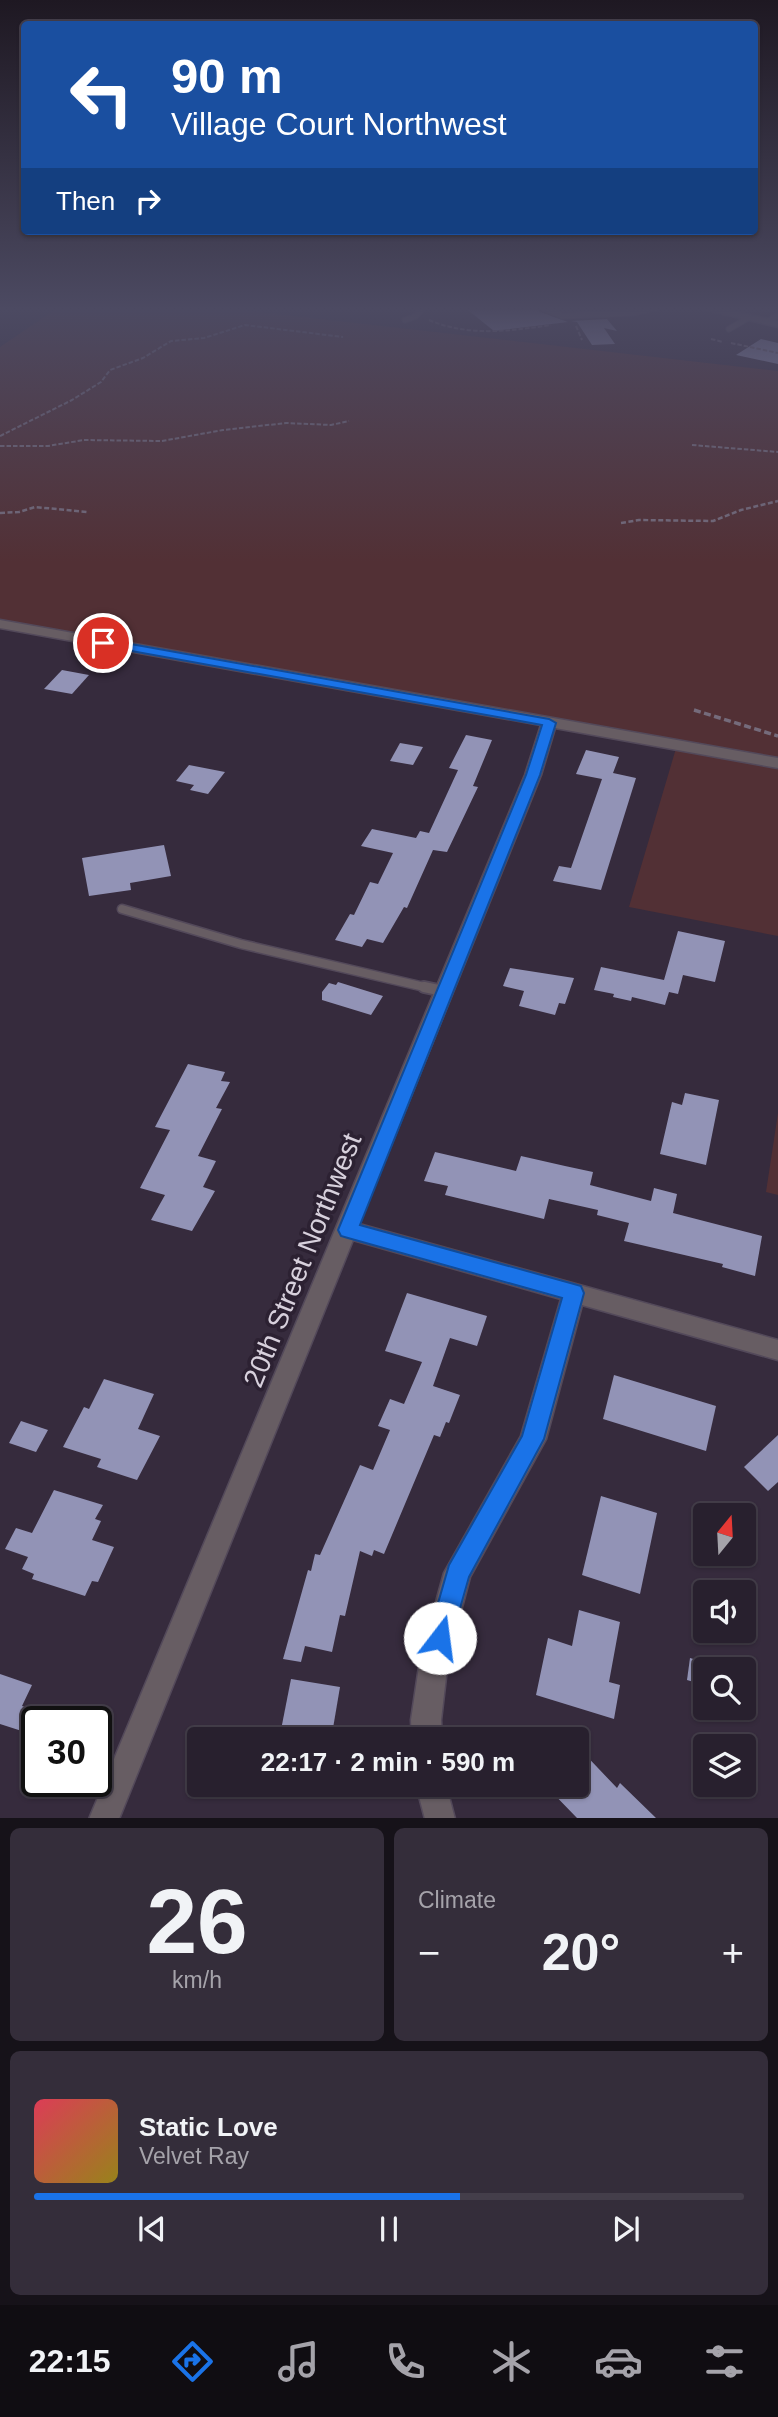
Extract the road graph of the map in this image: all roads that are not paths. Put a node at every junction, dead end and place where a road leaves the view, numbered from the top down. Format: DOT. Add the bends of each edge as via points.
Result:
graph roads {
  1 [pos="0,624"];
  2 [pos="549,723"];
  3 [pos="778,763"];
  4 [pos="122,909"];
  5 [pos="443,991"];
  6 [pos="348,1230"];
  7 [pos="574,1293"];
  8 [pos="778,1350"];
  9 [pos="426,1727"];
  10 [pos="434,1797"];
  11 [pos="104,1818"];
  12 [pos="440,1818"];
  1 -- 2 [label="street"];
  2 -- 3 [label="street"];
  2 -- 5 [label="street, 20th Street Northwest" via="533,775"];
  4 -- 5 [label="lane" via="290,959"];
  5 -- 6 [label="street, 20th Street Northwest"];
  6 -- 7 [label="street"];
  6 -- 11 [label="street, 20th Street Northwest"];
  7 -- 8 [label="street"];
  7 -- 9 [label="street" via="533,1439 458,1573 434,1660"];
  10 -- 12 [label="street"];
}
